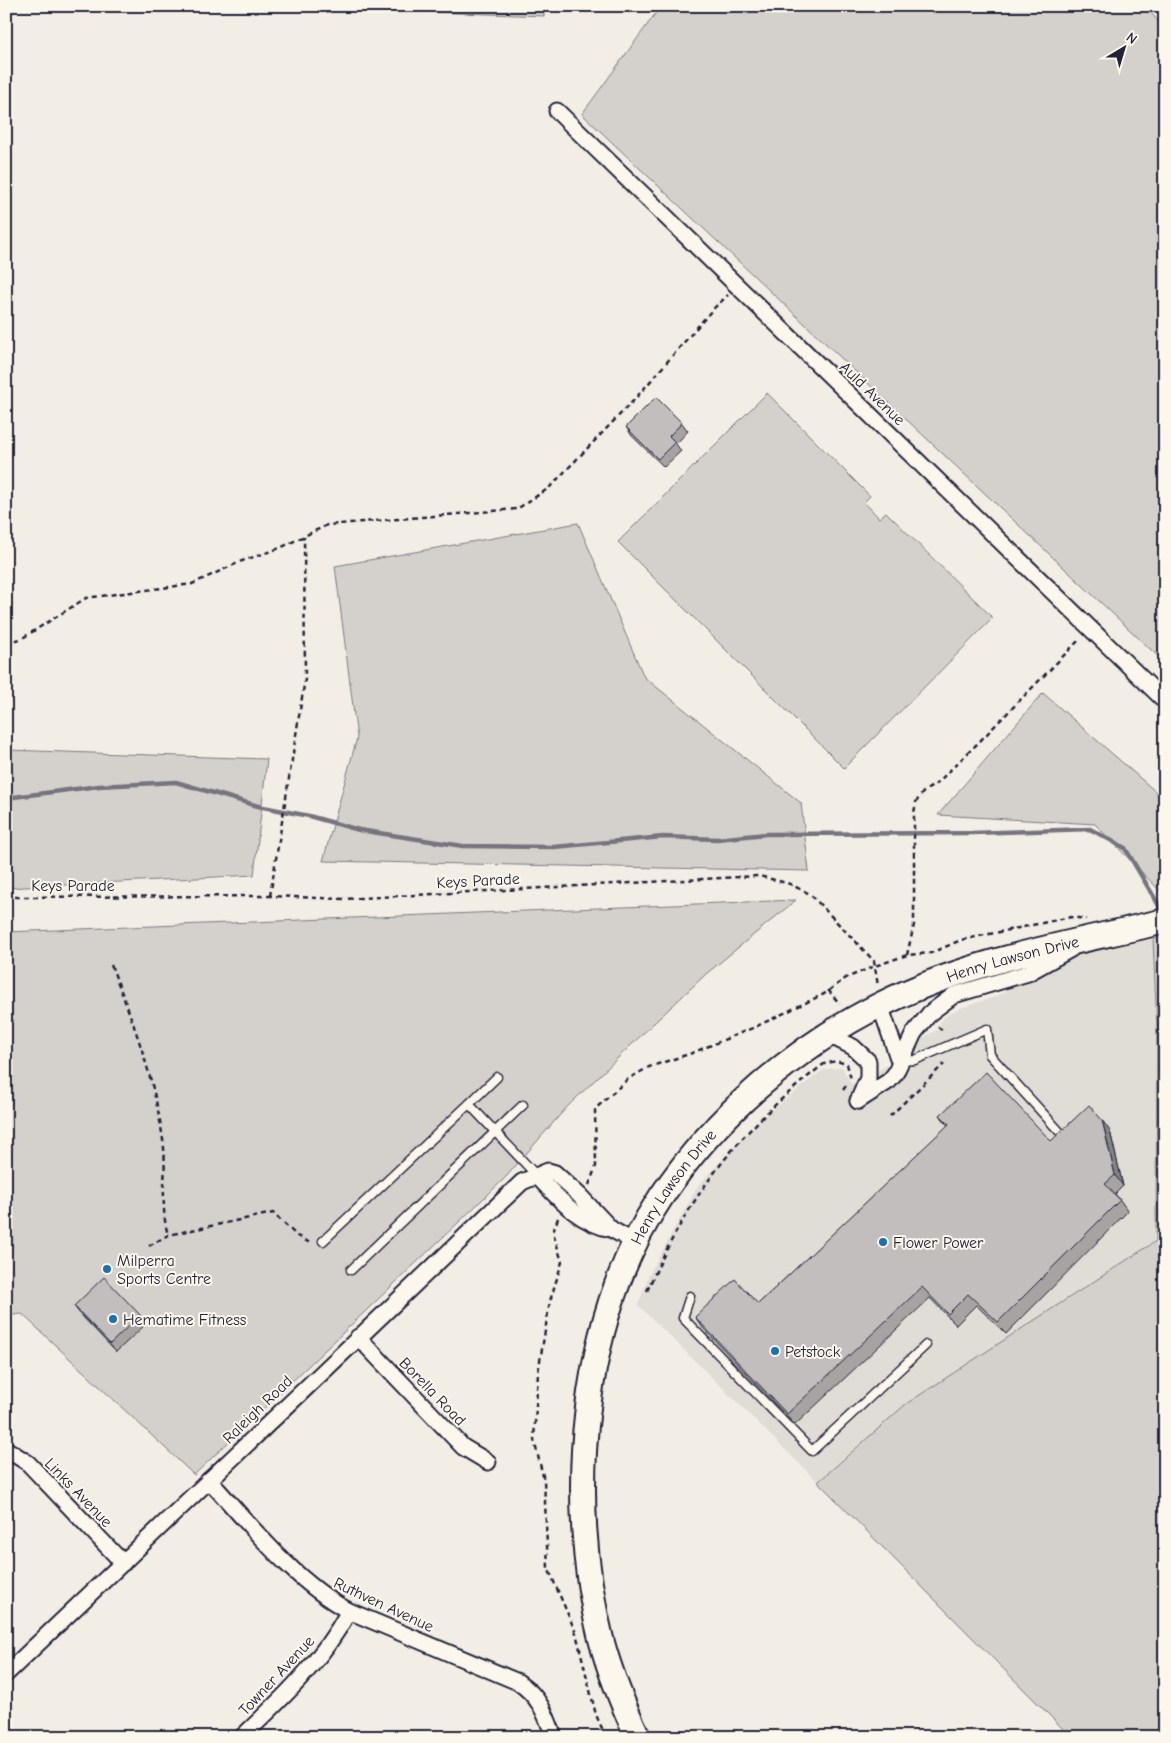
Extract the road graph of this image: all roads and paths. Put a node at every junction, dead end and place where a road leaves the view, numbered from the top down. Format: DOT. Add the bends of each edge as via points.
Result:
graph roads {
  1 [pos="557,111"];
  2 [pos="738,286"];
  3 [pos="304,536"];
  4 [pos="1079,640"];
  5 [pos="6,642"];
  6 [pos="1165,701"];
  7 [pos="6,896"];
  8 [pos="270,896"];
  9 [pos="1165,921"];
  10 [pos="1091,929"];
  11 [pos="907,956"];
  12 [pos="111,965"];
  13 [pos="875,966"];
  14 [pos="828,990"];
  15 [pos="840,1005"];
  16 [pos="880,1005"];
  17 [pos="829,1035"];
  18 [pos="899,1061"];
  19 [pos="944,1064"];
  20 [pos="497,1077"];
  21 [pos="843,1090"];
  22 [pos="469,1104"];
  23 [pos="523,1105"];
  24 [pos="890,1116"];
  25 [pos="496,1131"];
  26 [pos="1059,1131"];
  27 [pos="538,1177"];
  28 [pos="584,1190"];
  29 [pos="560,1215"];
  30 [pos="168,1235"];
  31 [pos="323,1241"];
  32 [pos="636,1243"];
  33 [pos="149,1246"];
  34 [pos="351,1270"];
  35 [pos="647,1291"];
  36 [pos="690,1296"];
  37 [pos="358,1337"];
  38 [pos="926,1345"];
  39 [pos="6,1449"];
  40 [pos="488,1462"];
  41 [pos="209,1480"];
  42 [pos="123,1563"];
  43 [pos="349,1610"];
  44 [pos="6,1674"];
  45 [pos="248,1735"];
  46 [pos="554,1737"];
  47 [pos="606,1737"];
  48 [pos="638,1737"];
  1 -- 2 [label="street, Auld Avenue"];
  2 -- 3 [label="path" via="548,488 517,509 327,525"];
  2 -- 6 [label="street, Auld Avenue"];
  3 -- 5 [label="path" via="192,584 86,598 21,639"];
  3 -- 8 [label="path" via="305,679"];
  4 -- 11 [label="path" via="916,802 914,925"];
  7 -- 8 [label="path, Keys Parade"];
  8 -- 13 [label="path, Keys Parade" via="344,899 759,876 790,884 810,894"];
  9 -- 10 [label="main road, Henry Lawson Drive" via="1128,930"];
  10 -- 11 [label="path" via="1082,917 1071,917 961,940 931,953"];
  10 -- 16 [label="main road, Henry Lawson Drive" via="929,982"];
  10 -- 18 [label="street" via="1028,973 954,995 930,1012"];
  11 -- 13 [label="path"];
  12 -- 30 [label="path" via="140,1037 164,1141 164,1219"];
  13 -- 14 [label="path" via="846,978"];
  13 -- 16 [label="path"];
  14 -- 15 [label="path"];
  14 -- 28 [label="path" via="754,1027 649,1067 628,1079 593,1112 596,1166 593,1179"];
  16 -- 17 [label="main road, Henry Lawson Drive"];
  16 -- 18 [label="street"];
  17 -- 18 [label="street" via="853,1047 868,1061 868,1078 858,1101 889,1081"];
  17 -- 32 [label="main road, Henry Lawson Drive" via="771,1076 737,1107 662,1196"];
  18 -- 26 [label="lane" via="916,1060 987,1029 990,1055"];
  19 -- 24 [label="path"];
  20 -- 22 [label="lane"];
  21 -- 35 [label="path" via="851,1080 847,1064 836,1061 824,1064 750,1127 677,1227"];
  22 -- 25 [label="lane"];
  22 -- 31 [label="lane"];
  23 -- 25 [label="lane"];
  25 -- 27 [label="lane"];
  25 -- 34 [label="lane"];
  27 -- 32 [label="street, Raleigh Road" via="548,1172 562,1178 610,1229"];
  27 -- 37 [label="street, Raleigh Road" via="517,1187"];
  29 -- 47 [label="path" via="553,1232 562,1262 550,1301 540,1364 534,1440 544,1480 548,1568 576,1633 596,1716"];
  30 -- 31 [label="path" via="272,1213 316,1248"];
  30 -- 33 [label="path"];
  32 -- 48 [label="main road, Henry Lawson Drive" via="618,1282 597,1355 584,1496 588,1568 598,1624 612,1675"];
  36 -- 38 [label="lane" via="683,1318 812,1451"];
  37 -- 40 [label="street, Borella Road" via="456,1440"];
  37 -- 41 [label="street, Raleigh Road"];
  39 -- 42 [label="street, Links Avenue" via="28,1463"];
  41 -- 42 [label="street, Raleigh Road"];
  41 -- 43 [label="street, Ruthven Avenue" via="311,1586"];
  42 -- 44 [label="street, Raleigh Road"];
  43 -- 45 [label="street, Towner Avenue" via="311,1668"];
  43 -- 46 [label="street, Ruthven Avenue" via="518,1682 540,1702"];
}
